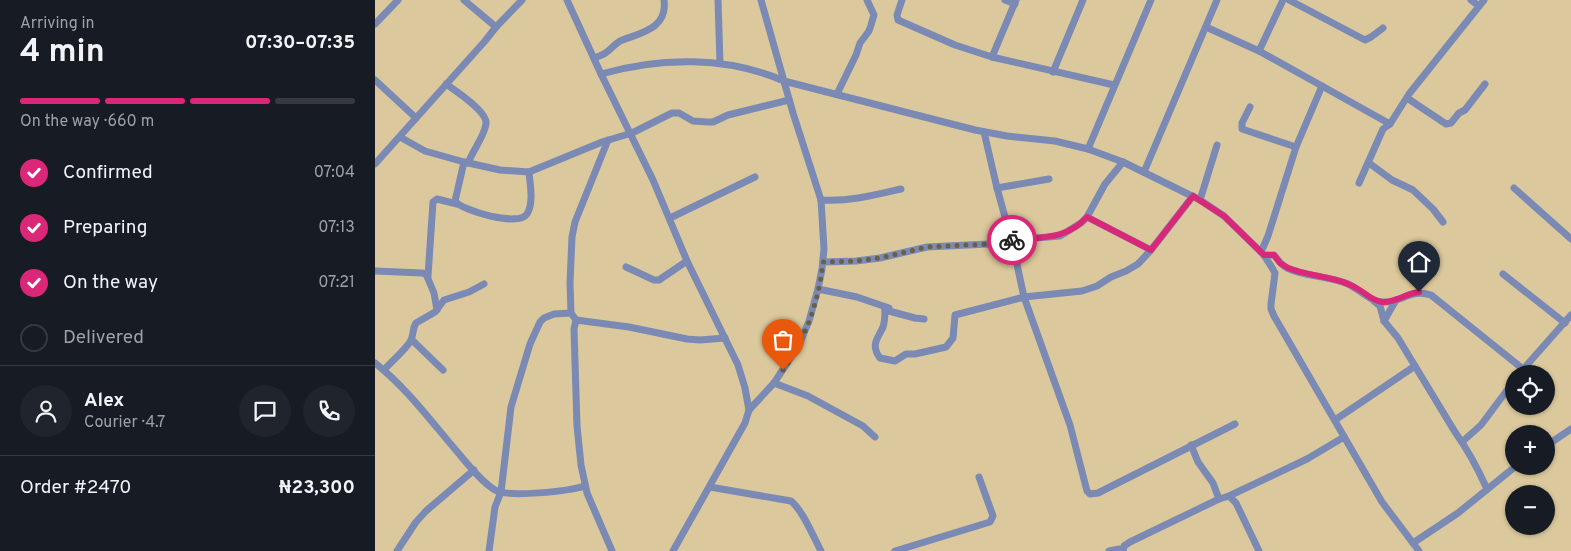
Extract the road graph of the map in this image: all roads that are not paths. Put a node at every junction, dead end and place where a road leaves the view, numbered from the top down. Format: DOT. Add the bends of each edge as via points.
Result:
graph roads {
  1 [pos="399,0"];
  2 [pos="464,0"];
  3 [pos="522,0"];
  4 [pos="567,0"];
  5 [pos="664,0"];
  6 [pos="718,0"];
  7 [pos="761,0"];
  8 [pos="867,0"];
  9 [pos="902,0"];
  10 [pos="1005,0"];
  11 [pos="1083,0"];
  12 [pos="1151,0"];
  13 [pos="1217,0"];
  14 [pos="1283,0"];
  15 [pos="1289,0"];
  16 [pos="1471,0"];
  17 [pos="1015,2"];
  18 [pos="1481,3"];
  19 [pos="375,24"];
  20 [pos="496,27"];
  21 [pos="1206,27"];
  22 [pos="1383,28"];
  23 [pos="1259,51"];
  24 [pos="992,57"];
  25 [pos="594,58"];
  26 [pos="720,63"];
  27 [pos="1053,72"];
  28 [pos="601,74"];
  29 [pos="375,80"];
  30 [pos="784,81"];
  31 [pos="446,84"];
  32 [pos="1485,84"];
  33 [pos="1114,85"];
  34 [pos="1322,86"];
  35 [pos="837,94"];
  36 [pos="1407,98"];
  37 [pos="789,100"];
  38 [pos="1249,107"];
  39 [pos="416,118"];
  40 [pos="1390,124"];
  41 [pos="984,132"];
  42 [pos="631,134"];
  43 [pos="400,137"];
  44 [pos="607,140"];
  45 [pos="1217,145"];
  46 [pos="1296,146"];
  47 [pos="1088,149"];
  48 [pos="466,162"];
  49 [pos="1123,162"];
  50 [pos="1369,163"];
  51 [pos="375,164"];
  52 [pos="529,172"];
  53 [pos="1144,172"];
  54 [pos="755,177"];
  55 [pos="1049,179"];
  56 [pos="1359,182"];
  57 [pos="997,188"];
  58 [pos="1514,188"];
  59 [pos="901,189"];
  60 [pos="1193,196"];
  61 [pos="821,200"];
  62 [pos="1200,200"];
  63 [pos="457,204"];
  64 [pos="1087,217"];
  65 [pos="670,218"];
  66 [pos="1443,222"];
  67 [pos="1571,239"];
  68 [pos="1013,243"];
  69 [pos="1151,250"];
  70 [pos="1262,254"];
  71 [pos="687,261"];
  72 [pos="823,262"];
  73 [pos="627,267"];
  74 [pos="375,271"];
  75 [pos="1503,274"];
  76 [pos="427,276"];
  77 [pos="484,284"];
  78 [pos="818,289"];
  79 [pos="1024,297"];
  80 [pos="1372,299"];
  81 [pos="1396,300"];
  82 [pos="437,310"];
  83 [pos="885,310"];
  84 [pos="571,313"];
  85 [pos="1571,315"];
  86 [pos="924,319"];
  87 [pos="576,320"];
  88 [pos="1384,320"];
  89 [pos="1565,323"];
  90 [pos="725,338"];
  91 [pos="412,340"];
  92 [pos="375,363"];
  93 [pos="1514,365"];
  94 [pos="1526,365"];
  95 [pos="1415,366"];
  96 [pos="384,370"];
  97 [pos="443,370"];
  98 [pos="774,383"];
  99 [pos="1505,393"];
  100 [pos="749,410"];
  101 [pos="1335,420"];
  102 [pos="1235,424"];
  103 [pos="1571,429"];
  104 [pos="875,437"];
  105 [pos="1344,437"];
  106 [pos="1555,440"];
  107 [pos="1462,442"];
  108 [pos="1191,445"];
  109 [pos="474,470"];
  110 [pos="1505,475"];
  111 [pos="979,477"];
  112 [pos="585,486"];
  113 [pos="710,487"];
  114 [pos="1487,489"];
  115 [pos="501,492"];
  116 [pos="1229,496"];
  117 [pos="1219,499"];
  118 [pos="1413,543"];
  119 [pos="1255,550"];
  120 [pos="397,551"];
  121 [pos="489,551"];
  122 [pos="612,551"];
  123 [pos="673,551"];
  124 [pos="821,551"];
  125 [pos="895,551"];
  126 [pos="1109,551"];
  127 [pos="1123,551"];
  128 [pos="1419,551"];
  1 -- 19 [label="street"];
  2 -- 20 [label="street"];
  3 -- 20 [label="street"];
  4 -- 25 [label="street"];
  5 -- 25 [label="street" via="664,11 650,30 621,41"];
  6 -- 26 [label="street"];
  7 -- 30 [label="street"];
  8 -- 35 [label="street" via="874,15 871,25 859,43"];
  9 -- 24 [label="street" via="898,20"];
  10 -- 17 [label="street"];
  11 -- 27 [label="street"];
  12 -- 33 [label="street"];
  13 -- 21 [label="street"];
  14 -- 23 [label="street"];
  15 -- 22 [label="street" via="1365,40"];
  16 -- 18 [label="street"];
  17 -- 24 [label="street"];
  18 -- 36 [label="street"];
  20 -- 31 [label="street"];
  21 -- 23 [label="street"];
  21 -- 53 [label="street"];
  23 -- 34 [label="street"];
  24 -- 27 [label="street"];
  25 -- 28 [label="street"];
  26 -- 28 [label="street" via="648,64"];
  26 -- 30 [label="street" via="763,72"];
  27 -- 33 [label="street"];
  28 -- 42 [label="street"];
  29 -- 39 [label="street"];
  30 -- 35 [label="street"];
  30 -- 37 [label="street"];
  31 -- 39 [label="street"];
  31 -- 48 [label="street" via="478,109 487,122"];
  32 -- 36 [label="street" via="1465,110 1446,124"];
  33 -- 47 [label="street"];
  34 -- 40 [label="street"];
  34 -- 46 [label="street"];
  35 -- 41 [label="street"];
  36 -- 40 [label="street"];
  37 -- 42 [label="street" via="727,115 713,122 693,121 672,112"];
  37 -- 61 [label="street"];
  38 -- 46 [label="street" via="1242,129"];
  39 -- 43 [label="street"];
  40 -- 50 [label="street" via="1383,129"];
  41 -- 47 [label="street" via="1055,141"];
  41 -- 57 [label="street"];
  42 -- 44 [label="street"];
  42 -- 65 [label="street"];
  43 -- 48 [label="street" via="425,151"];
  43 -- 51 [label="street"];
  44 -- 52 [label="street"];
  44 -- 84 [label="street" via="575,222"];
  45 -- 62 [label="street"];
  46 -- 70 [label="street"];
  47 -- 49 [label="street"];
  48 -- 52 [label="street" via="500,170"];
  48 -- 63 [label="street" via="455,198"];
  49 -- 53 [label="street"];
  49 -- 64 [label="street" via="1105,184"];
  50 -- 56 [label="street"];
  50 -- 66 [label="street" via="1413,190"];
  52 -- 63 [label="street" via="529,207 520,219 501,219"];
  53 -- 60 [label="street"];
  54 -- 65 [label="street"];
  55 -- 57 [label="street"];
  57 -- 68 [label="street"];
  58 -- 67 [label="street"];
  59 -- 61 [label="street" via="851,199"];
  60 -- 62 [label="street"];
  60 -- 69 [label="street"];
  61 -- 72 [label="street"];
  62 -- 70 [label="street" via="1224,216"];
  63 -- 76 [label="street" via="433,202"];
  64 -- 68 [label="street" via="1060,236"];
  64 -- 69 [label="street"];
  65 -- 71 [label="street"];
  68 -- 72 [label="street" via="927,247 880,258"];
  68 -- 79 [label="street"];
  69 -- 79 [label="street" via="1132,268 1089,290"];
  70 -- 80 [label="street" via="1274,255 1293,270 1346,283"];
  70 -- 101 [label="street" via="1275,273 1271,309"];
  71 -- 73 [label="street" via="659,280"];
  71 -- 90 [label="street"];
  72 -- 78 [label="street"];
  74 -- 76 [label="street" via="421,272"];
  75 -- 89 [label="street"];
  76 -- 82 [label="street"];
  77 -- 82 [label="street" via="444,300"];
  78 -- 83 [label="street" via="889,308"];
  78 -- 98 [label="street" via="799,345"];
  79 -- 83 [label="street" via="955,315 948,346 906,354 895,361 880,358 876,351"];
  79 -- 108 [label="street" via="1090,494 1098,493"];
  80 -- 81 [label="street"];
  80 -- 88 [label="street" via="1380,306"];
  81 -- 88 [label="street"];
  81 -- 93 [label="street" via="1414,292 1435,298"];
  82 -- 91 [label="street" via="414,325"];
  83 -- 86 [label="street"];
  84 -- 87 [label="street"];
  84 -- 115 [label="street" via="544,318 530,344 511,406"];
  85 -- 89 [label="street"];
  87 -- 90 [label="street" via="687,339"];
  87 -- 112 [label="street" via="573,329 577,426"];
  88 -- 95 [label="street"];
  89 -- 94 [label="street"];
  90 -- 100 [label="street" via="738,365"];
  91 -- 96 [label="street"];
  91 -- 97 [label="street"];
  92 -- 96 [label="street"];
  95 -- 101 [label="street"];
  95 -- 107 [label="street"];
  96 -- 109 [label="street"];
  98 -- 100 [label="street"];
  98 -- 104 [label="street" via="808,396 863,426"];
  99 -- 107 [label="street" via="1481,425"];
  100 -- 113 [label="street"];
  101 -- 105 [label="street"];
  102 -- 108 [label="street"];
  103 -- 106 [label="street"];
  105 -- 116 [label="street" via="1307,459"];
  105 -- 118 [label="street" via="1382,502"];
  107 -- 114 [label="street"];
  108 -- 117 [label="street"];
  109 -- 115 [label="street"];
  109 -- 120 [label="street" via="426,511"];
  110 -- 114 [label="street"];
  111 -- 125 [label="street" via="993,516 990,522"];
  112 -- 115 [label="street" via="565,491"];
  112 -- 122 [label="street"];
  113 -- 123 [label="street"];
  113 -- 124 [label="street" via="791,501"];
  114 -- 118 [label="street"];
  115 -- 121 [label="street" via="495,507"];
  116 -- 117 [label="street"];
  116 -- 119 [label="street" via="1236,503"];
  117 -- 127 [label="street" via="1129,542"];
  118 -- 128 [label="street"];
  126 -- 127 [label="street"];
}
